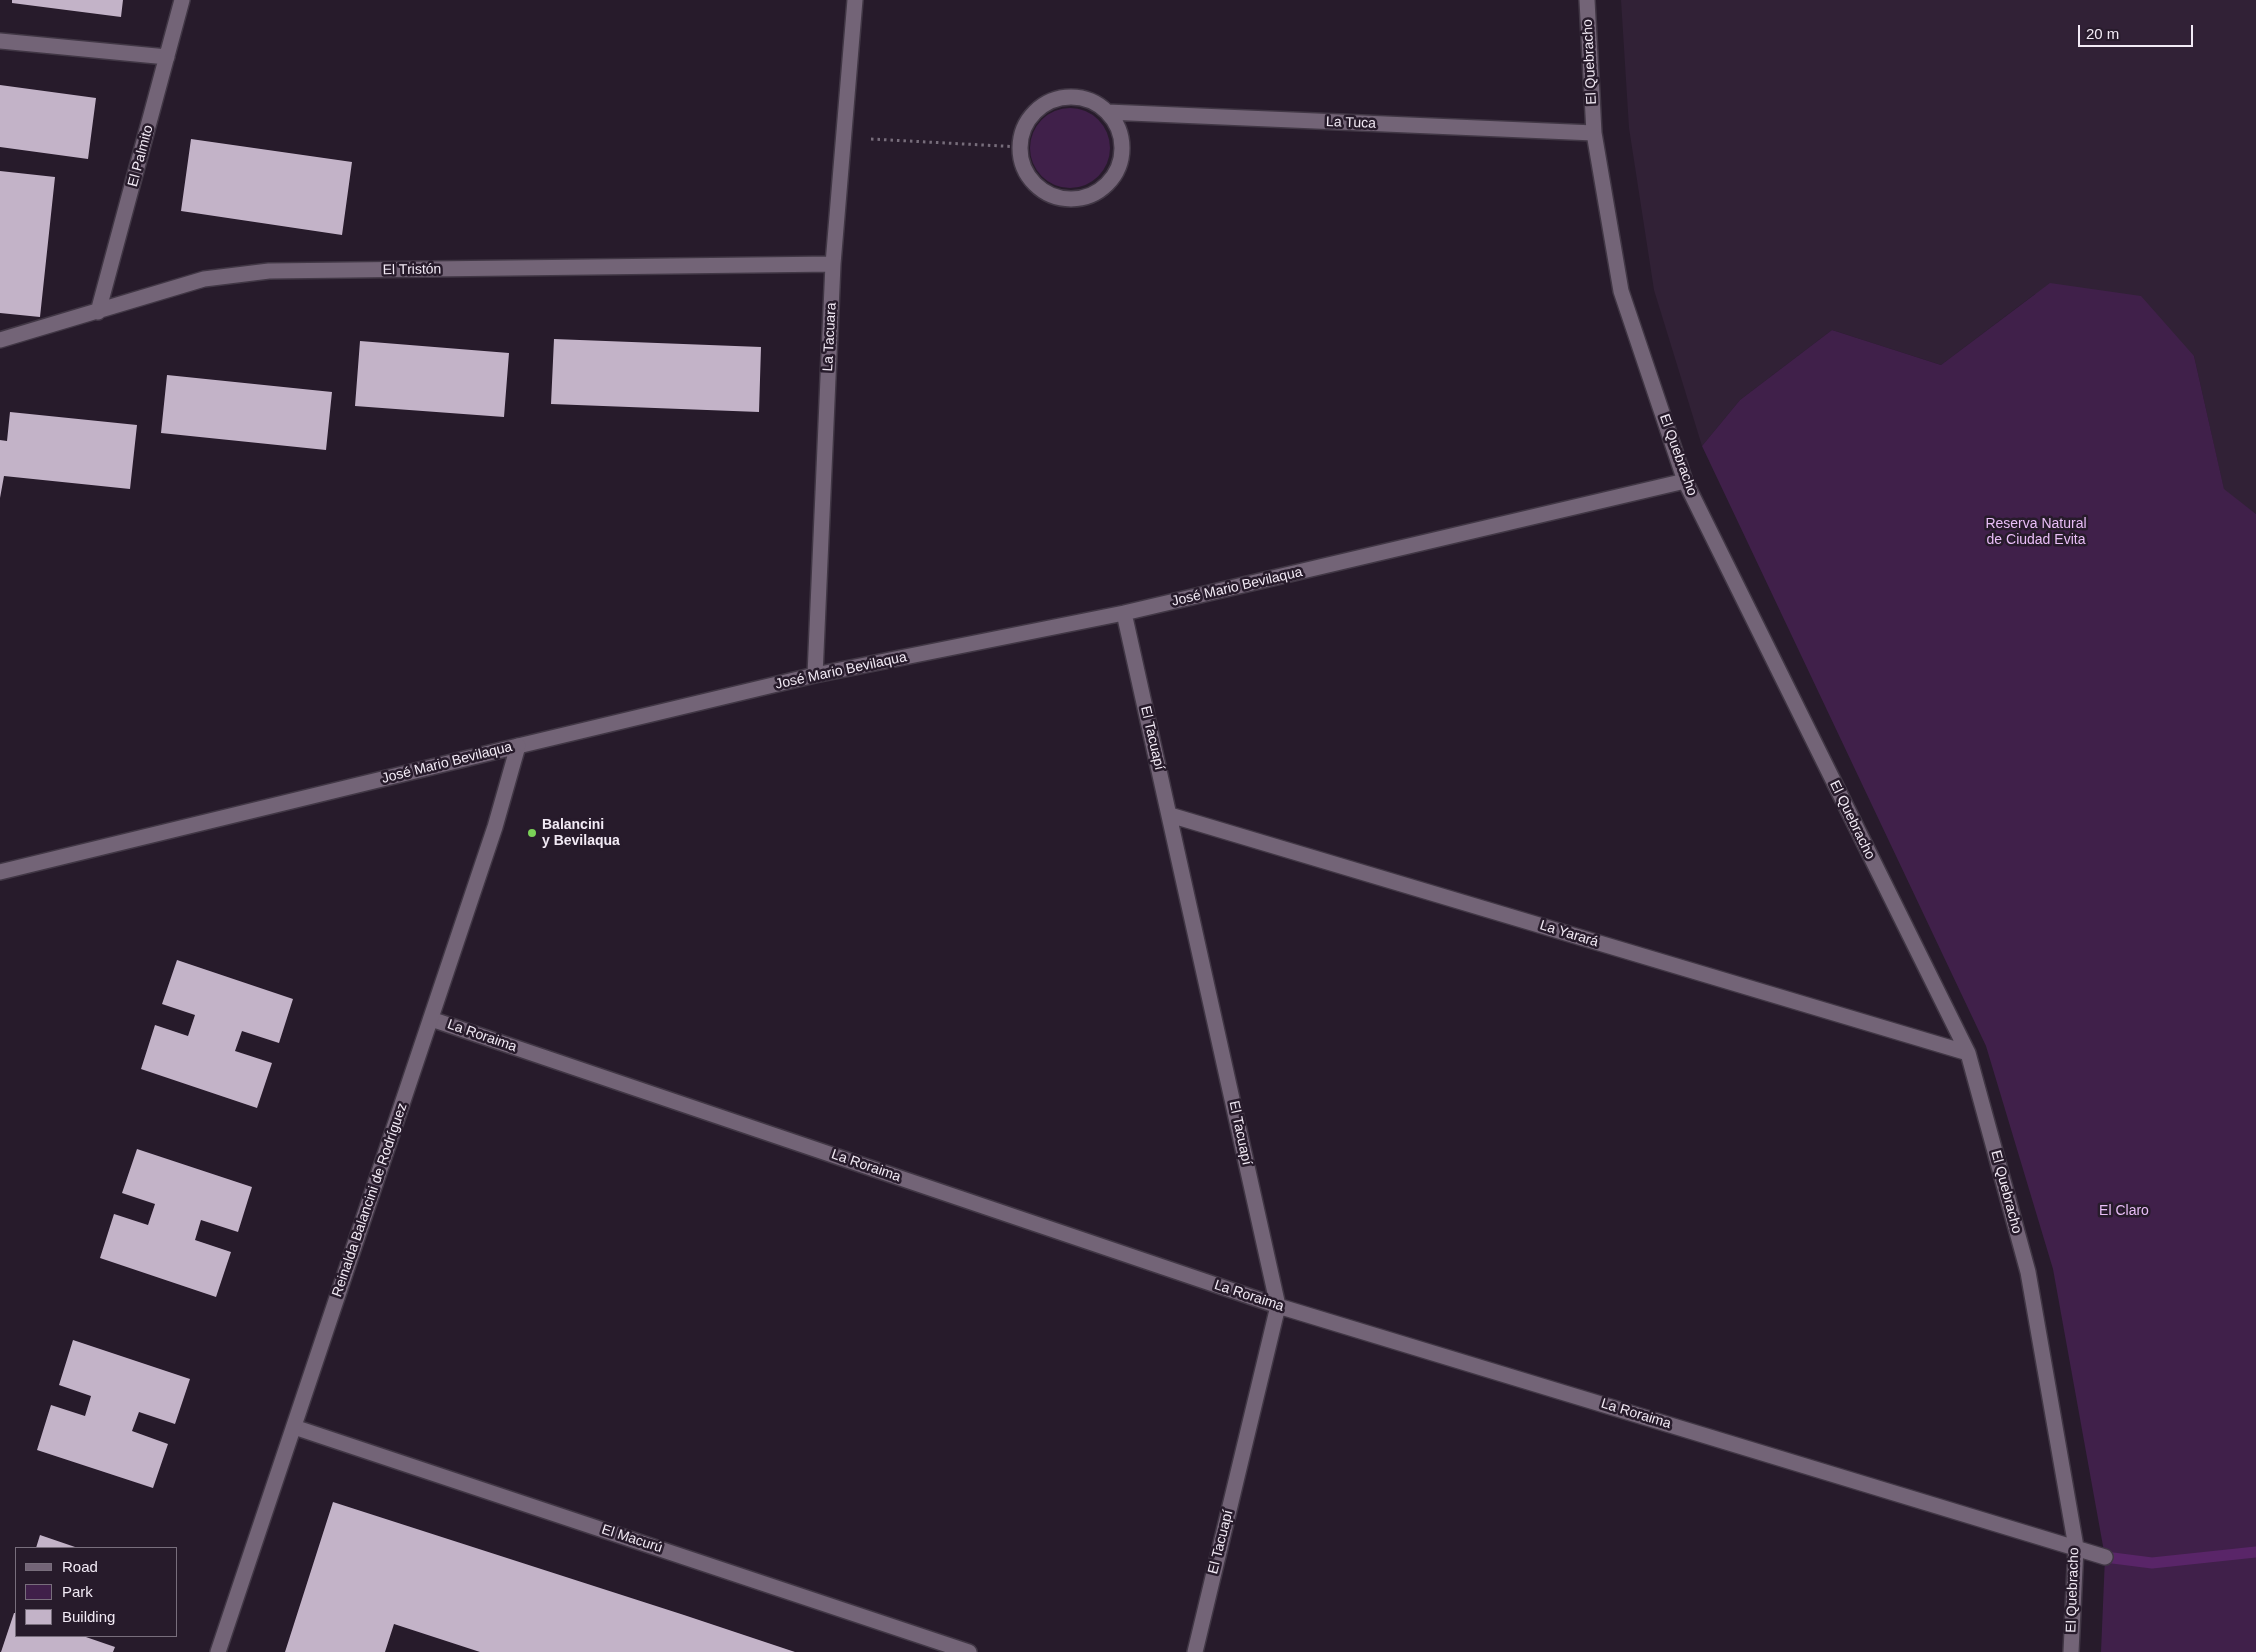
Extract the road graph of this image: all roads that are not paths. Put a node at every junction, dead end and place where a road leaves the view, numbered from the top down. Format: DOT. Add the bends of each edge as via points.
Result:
graph roads {
  1 [pos="182,0"];
  2 [pos="855,0"];
  3 [pos="1587,0"];
  4 [pos="0,41"];
  5 [pos="167,57"];
  6 [pos="1108,112"];
  7 [pos="1594,133"];
  8 [pos="834,264"];
  9 [pos="98,312"];
  10 [pos="0,340"];
  11 [pos="1685,480"];
  12 [pos="1124,613"];
  13 [pos="815,675"];
  14 [pos="518,746"];
  15 [pos="1170,816"];
  16 [pos="0,872"];
  17 [pos="431,1019"];
  18 [pos="1968,1053"];
  19 [pos="1278,1306"];
  20 [pos="294,1427"];
  21 [pos="2076,1547"];
  22 [pos="2104,1557"];
  23 [pos="218,1652"];
  24 [pos="969,1652"];
  25 [pos="1195,1652"];
  26 [pos="2071,1652"];
  1 -- 5 [label="street, El Palmito"];
  2 -- 8 [label="street, La Tacuara"];
  3 -- 7 [label="street, El Quebracho"];
  4 -- 5 [label="street"];
  5 -- 9 [label="street, El Palmito"];
  6 -- 6 [label="street, La Tuca" via="1122,142 1115,174 1104,187 1091,195 1074,199 1058,197 1032,181 1024,168 1020,139 1035,112 1048,102 1063,97 1079,97"];
  6 -- 7 [label="street, La Tuca"];
  7 -- 11 [label="street, El Quebracho" via="1621,291"];
  8 -- 9 [label="street, El Tristón" via="269,271 204,279"];
  8 -- 13 [label="street, La Tacuara"];
  9 -- 10 [label="street, El Tristón"];
  11 -- 12 [label="street, José Mario Bevilaqua"];
  11 -- 18 [label="street, El Quebracho"];
  12 -- 13 [label="street, José Mario Bevilaqua"];
  12 -- 15 [label="street, El Tacuapí"];
  13 -- 14 [label="street, José Mario Bevilaqua"];
  14 -- 16 [label="street, José Mario Bevilaqua"];
  14 -- 17 [label="street, Reinalda Balancini de Rodríguez" via="495,827"];
  15 -- 18 [label="street, La Yarará"];
  15 -- 19 [label="street, El Tacuapí"];
  17 -- 19 [label="street, La Roraima"];
  17 -- 20 [label="street, Reinalda Balancini de Rodríguez"];
  18 -- 21 [label="street, El Quebracho" via="2028,1272"];
  19 -- 21 [label="street, La Roraima"];
  19 -- 25 [label="street, El Tacuapí"];
  20 -- 23 [label="street, Reinalda Balancini de Rodríguez"];
  20 -- 24 [label="street, El Macurú"];
  21 -- 22 [label="street, La Roraima"];
  21 -- 26 [label="street, El Quebracho"];
}
